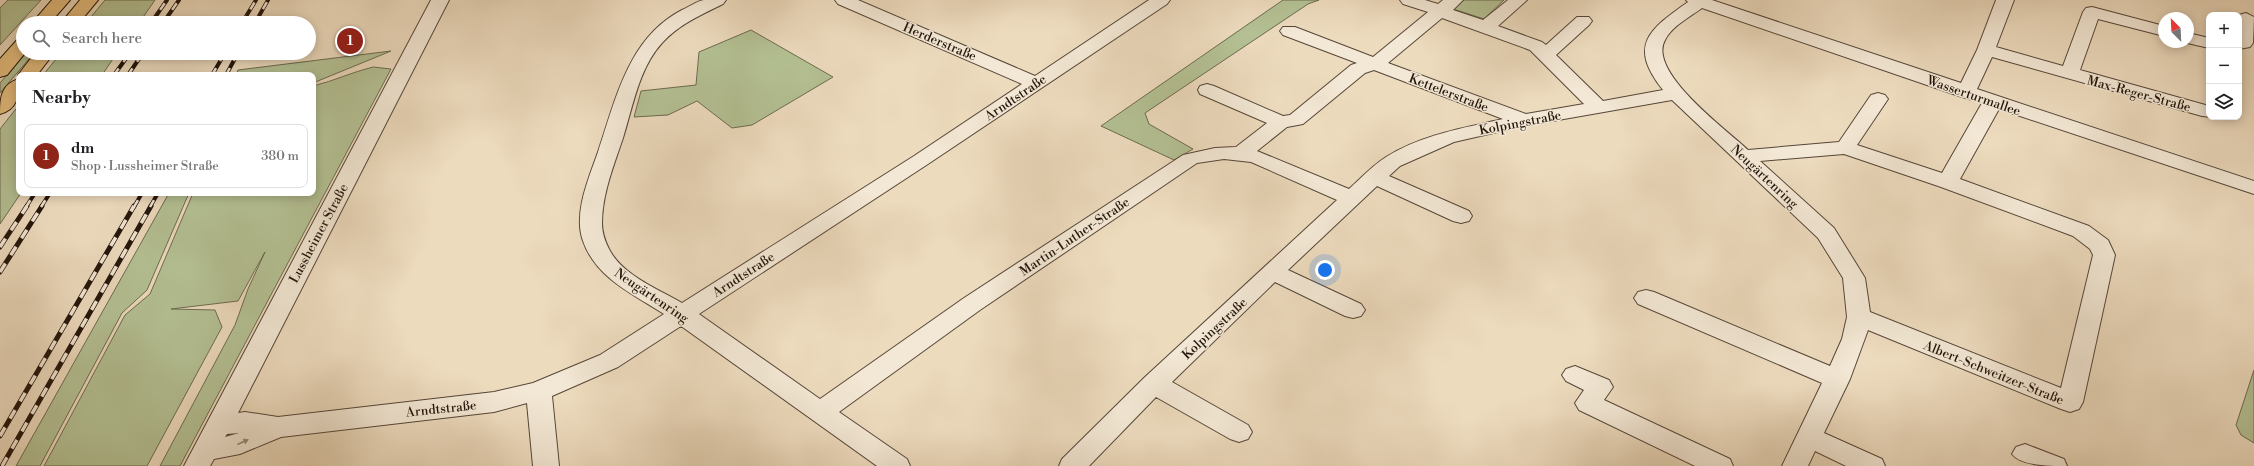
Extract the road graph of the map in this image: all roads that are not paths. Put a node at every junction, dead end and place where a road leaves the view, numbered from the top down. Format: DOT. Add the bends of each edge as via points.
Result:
graph roads {
  1 [pos="61,0"];
  2 [pos="89,0"];
  3 [pos="440,0"];
  4 [pos="717,0"];
  5 [pos="844,0"];
  6 [pos="1161,0"];
  7 [pos="1409,0"];
  8 [pos="1518,0"];
  9 [pos="2005,0"];
  10 [pos="1697,1"];
  11 [pos="1447,6"];
  12 [pos="47,16"];
  13 [pos="76,16"];
  14 [pos="2246,18"];
  15 [pos="1583,21"];
  16 [pos="1486,27"];
  17 [pos="2158,29"];
  18 [pos="1289,30"];
  19 [pos="2194,39"];
  20 [pos="2206,42"];
  21 [pos="2242,44"];
  22 [pos="1986,50"];
  23 [pos="16,52"];
  24 [pos="1546,55"];
  25 [pos="39,60"];
  26 [pos="1375,64"];
  27 [pos="0,71"];
  28 [pos="29,72"];
  29 [pos="2069,74"];
  30 [pos="1036,83"];
  31 [pos="16,89"];
  32 [pos="1207,90"];
  33 [pos="1966,92"];
  34 [pos="1676,94"];
  35 [pos="1878,98"];
  36 [pos="1993,102"];
  37 [pos="0,108"];
  38 [pos="1599,108"];
  39 [pos="2206,111"];
  40 [pos="1524,120"];
  41 [pos="1281,122"];
  42 [pos="1845,148"];
  43 [pos="1242,153"];
  44 [pos="1745,156"];
  45 [pos="1374,177"];
  46 [pos="1948,182"];
  47 [pos="2254,188"];
  48 [pos="1351,198"];
  49 [pos="1461,216"];
  50 [pos="1273,272"];
  51 [pos="1646,298"];
  52 [pos="1353,310"];
  53 [pos="682,314"];
  54 [pos="1859,317"];
  55 [pos="1575,375"];
  56 [pos="1837,379"];
  57 [pos="1154,384"];
  58 [pos="539,391"];
  59 [pos="819,413"];
  60 [pos="219,425"];
  61 [pos="278,427"];
  62 [pos="1239,432"];
  63 [pos="1809,437"];
  64 [pos="2025,454"];
  65 [pos="201,458"];
  66 [pos="546,466"];
  67 [pos="897,466"];
  68 [pos="1072,466"];
  69 [pos="1720,466"];
  70 [pos="1795,466"];
  71 [pos="1872,466"];
  72 [pos="2054,466"];
  1 -- 12 [label="highway"];
  2 -- 13 [label="highway"];
  3 -- 60 [label="street, Lussheimer Straße"];
  4 -- 53 [label="street, Neugärtenring" via="667,28 654,39 640,58 622,107 593,204 591,233 600,253 611,268"];
  5 -- 30 [label="street, Herderstraße"];
  6 -- 30 [label="street, Arndtstraße"];
  7 -- 11 [label="street"];
  8 -- 16 [label="street"];
  9 -- 22 [label="street"];
  10 -- 33 [label="street, Wasserturmallee"];
  10 -- 34 [label="street, Neugärtenring" via="1665,26 1657,38 1652,54 1653,64 1662,79"];
  11 -- 16 [label="street"];
  11 -- 26 [label="street"];
  14 -- 21 [label="street"];
  15 -- 24 [label="street"];
  16 -- 24 [label="street" via="1536,46"];
  17 -- 29 [label="street, Max-Reger-Straße" via="2092,12"];
  18 -- 26 [label="street, Kettelerstraße"];
  19 -- 20 [label="street"];
  22 -- 29 [label="street, Max-Reger-Straße"];
  22 -- 33 [label="street"];
  23 -- 27 [label="highway"];
  24 -- 38 [label="street"];
  25 -- 28 [label="highway"];
  26 -- 40 [label="street, Kettelerstraße"];
  26 -- 41 [label="street" via="1358,69 1296,120"];
  29 -- 39 [label="street, Max-Reger-Straße"];
  30 -- 53 [label="street, Arndtstraße"];
  31 -- 37 [label="highway"];
  32 -- 41 [label="street"];
  33 -- 36 [label="street, Wasserturmallee"];
  34 -- 38 [label="street, Kolpingstraße"];
  34 -- 44 [label="street, Neugärtenring"];
  35 -- 42 [label="street"];
  36 -- 46 [label="street"];
  36 -- 47 [label="street, Wasserturmallee"];
  38 -- 40 [label="street, Kolpingstraße"];
  40 -- 45 [label="street, Kolpingstraße" via="1448,137 1393,162"];
  41 -- 43 [label="street"];
  42 -- 44 [label="street, Albert-Schweitzer-Straße"];
  42 -- 46 [label="street, Albert-Schweitzer-Straße"];
  43 -- 48 [label="street, Martin-Luther-Straße" via="1257,157"];
  43 -- 59 [label="street, Martin-Luther-Straße" via="1218,153 1190,159 972,304"];
  44 -- 54 [label="street, Neugärtenring" via="1826,233 1854,278"];
  45 -- 48 [label="street, Kolpingstraße"];
  45 -- 49 [label="street"];
  46 -- 54 [label="street, Albert-Schweitzer-Straße" via="2081,231 2100,245 2104,255 2070,402"];
  48 -- 50 [label="street, Kolpingstraße"];
  50 -- 52 [label="street"];
  50 -- 57 [label="street, Kolpingstraße"];
  51 -- 56 [label="street"];
  53 -- 58 [label="street, Arndtstraße" via="609,361"];
  53 -- 59 [label="street, Neugärtenring"];
  54 -- 56 [label="street, Neugärtenring" via="1854,339"];
  55 -- 69 [label="street" via="1600,387 1588,403"];
  56 -- 63 [label="street, Neugärtenring"];
  57 -- 62 [label="street"];
  57 -- 68 [label="street, Kolpingstraße"];
  58 -- 61 [label="street, Arndtstraße" via="494,402"];
  58 -- 66 [label="street"];
  59 -- 67 [label="street, Neugärtenring"];
  60 -- 61 [label="street, Arndtstraße" via="245,422"];
  60 -- 65 [label="street, Lussheimer Straße"];
  65 -- 61 [label="street, Arndtstraße, one-way"];
  63 -- 70 [label="street, Neugärtenring"];
  63 -- 71 [label="street"];
  64 -- 72 [label="street"];
}
